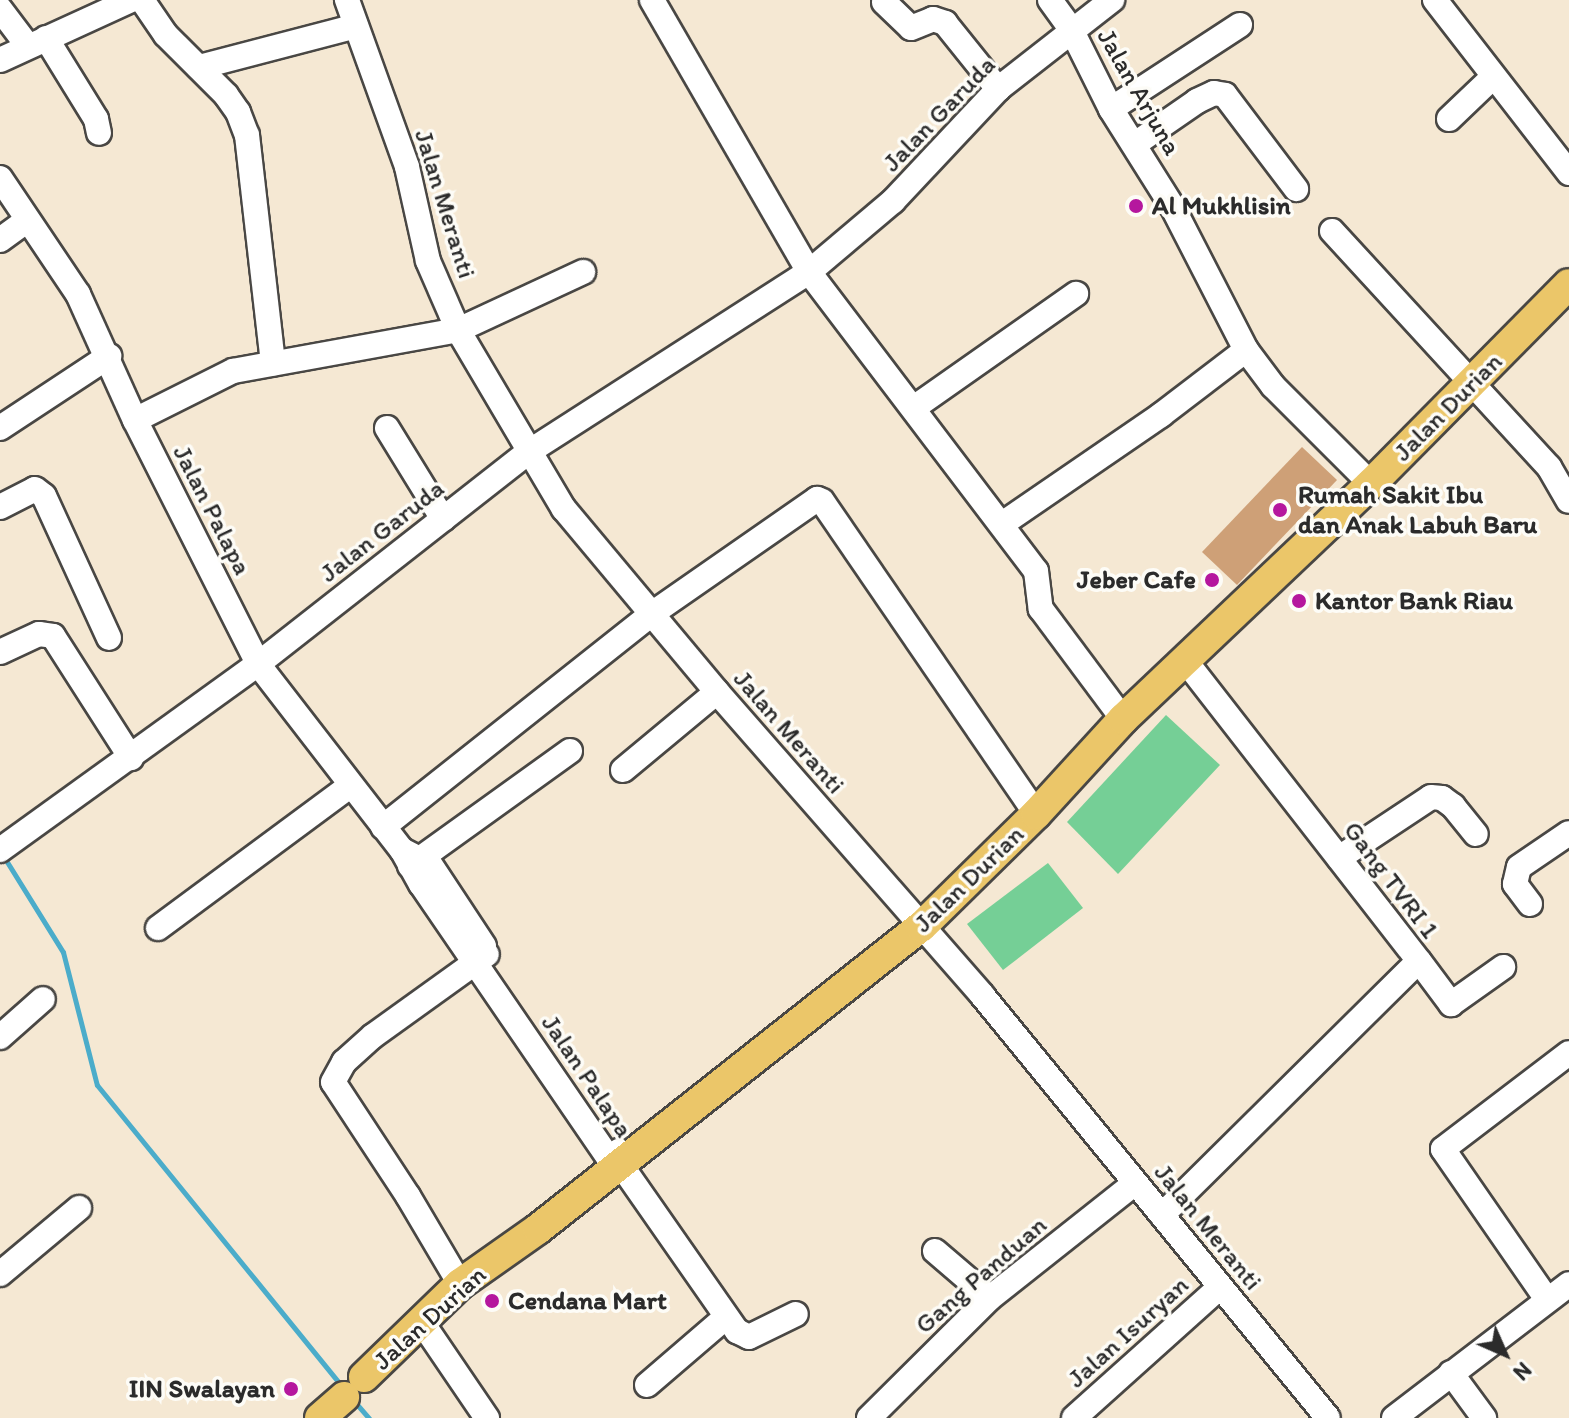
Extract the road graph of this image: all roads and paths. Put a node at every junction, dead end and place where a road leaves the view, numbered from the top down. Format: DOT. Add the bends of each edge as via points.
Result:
graph roads {
  1 [pos="131,0"];
  2 [pos="142,0"];
  3 [pos="347,0"];
  4 [pos="652,0"];
  5 [pos="1050,0"];
  6 [pos="1112,0"];
  7 [pos="1435,0"];
  8 [pos="884,2"];
  9 [pos="0,9"];
  10 [pos="1240,25"];
  11 [pos="356,26"];
  12 [pos="1071,29"];
  13 [pos="37,42"];
  14 [pos="0,60"];
  15 [pos="199,67"];
  16 [pos="1493,77"];
  17 [pos="998,89"];
  18 [pos="1111,109"];
  19 [pos="1449,119"];
  20 [pos="99,133"];
  21 [pos="1135,144"];
  22 [pos="1569,173"];
  23 [pos="0,178"];
  24 [pos="1296,189"];
  25 [pos="28,220"];
  26 [pos="1332,231"];
  27 [pos="0,240"];
  28 [pos="583,272"];
  29 [pos="809,272"];
  30 [pos="1569,284"];
  31 [pos="1076,294"];
  32 [pos="458,330"];
  33 [pos="1246,350"];
  34 [pos="109,356"];
  35 [pos="273,364"];
  36 [pos="1473,383"];
  37 [pos="915,407"];
  38 [pos="135,420"];
  39 [pos="0,428"];
  40 [pos="387,428"];
  41 [pos="530,451"];
  42 [pos="1371,484"];
  43 [pos="1568,496"];
  44 [pos="0,507"];
  45 [pos="443,519"];
  46 [pos="1002,524"];
  47 [pos="653,613"];
  48 [pos="109,638"];
  49 [pos="0,652"];
  50 [pos="1186,662"];
  51 [pos="258,664"];
  52 [pos="717,692"];
  53 [pos="1123,719"];
  54 [pos="570,751"];
  55 [pos="131,758"];
  56 [pos="623,770"];
  57 [pos="350,786"];
  58 [pos="1036,814"];
  59 [pos="383,827"];
  60 [pos="1569,833"];
  61 [pos="1476,834"];
  62 [pos="4,842"];
  63 [pos="412,858"];
  64 [pos="1339,858"];
  65 [pos="1530,904"];
  66 [pos="921,927"];
  67 [pos="158,928"];
  68 [pos="482,957"];
  69 [pos="1419,961"];
  70 [pos="1503,967"];
  71 [pos="43,999"];
  72 [pos="0,1037"];
  73 [pos="1569,1053"];
  74 [pos="621,1165"];
  75 [pos="1135,1183"];
  76 [pos="79,1208"];
  77 [pos="1162,1215"];
  78 [pos="935,1251"];
  79 [pos="0,1274"];
  80 [pos="460,1284"];
  81 [pos="1569,1284"];
  82 [pos="1220,1287"];
  83 [pos="990,1298"];
  84 [pos="1546,1298"];
  85 [pos="796,1314"];
  86 [pos="725,1318"];
  87 [pos="423,1324"];
  88 [pos="1451,1373"];
  89 [pos="647,1385"];
  90 [pos="320,1418"];
  91 [pos="487,1418"];
  92 [pos="869,1418"];
  93 [pos="1074,1418"];
  94 [pos="1328,1418"];
  95 [pos="1394,1418"];
  96 [pos="1484,1418"];
  1 -- 13 [label="street"];
  2 -- 15 [label="street" via="166,35"];
  3 -- 11 [label="street, Jalan Meranti"];
  4 -- 29 [label="street"];
  5 -- 12 [label="street, Jalan Arjuna"];
  6 -- 12 [label="street, Jalan Garuda"];
  7 -- 16 [label="street"];
  8 -- 17 [label="street" via="911,28 933,19 945,23"];
  9 -- 13 [label="street"];
  10 -- 18 [label="street"];
  11 -- 15 [label="street"];
  11 -- 32 [label="street, Jalan Meranti" via="407,167 428,261"];
  12 -- 17 [label="street, Jalan Garuda"];
  12 -- 18 [label="street, Jalan Arjuna"];
  13 -- 14 [label="street"];
  13 -- 20 [label="street" via="96,119"];
  15 -- 35 [label="street" via="226,95 247,135"];
  16 -- 19 [label="street"];
  16 -- 22 [label="street"];
  17 -- 29 [label="street, Jalan Garuda" via="893,201"];
  18 -- 21 [label="street, Jalan Arjuna"];
  21 -- 24 [label="street" via="1197,101 1214,93 1225,95"];
  21 -- 33 [label="street, Jalan Arjuna"];
  23 -- 25 [label="street, Jalan Palapa"];
  25 -- 27 [label="street"];
  25 -- 34 [label="street, Jalan Palapa" via="78,294"];
  26 -- 36 [label="street"];
  28 -- 32 [label="street"];
  29 -- 37 [label="street"];
  29 -- 41 [label="street, Jalan Garuda"];
  30 -- 36 [label="main road, Jalan Durian"];
  31 -- 37 [label="street"];
  32 -- 35 [label="street"];
  32 -- 41 [label="street, Jalan Meranti"];
  33 -- 42 [label="street, Jalan Arjuna" via="1273,386"];
  33 -- 46 [label="street"];
  34 -- 38 [label="street, Jalan Palapa"];
  34 -- 39 [label="street"];
  35 -- 38 [label="street" via="233,371"];
  36 -- 42 [label="main road, Jalan Durian"];
  36 -- 43 [label="street" via="1549,467"];
  37 -- 46 [label="street"];
  38 -- 51 [label="street, Jalan Palapa"];
  40 -- 45 [label="street"];
  41 -- 45 [label="street, Jalan Garuda"];
  41 -- 47 [label="street, Jalan Meranti" via="564,509"];
  42 -- 50 [label="main road, Jalan Durian"];
  44 -- 48 [label="street" via="35,489 44,496"];
  45 -- 51 [label="street, Jalan Garuda"];
  46 -- 53 [label="street" via="1036,571 1041,609"];
  47 -- 52 [label="street, Jalan Meranti"];
  47 -- 58 [label="street" via="817,499 822,501"];
  47 -- 59 [label="street"];
  49 -- 55 [label="street" via="39,634 53,636"];
  50 -- 53 [label="main road, Jalan Durian"];
  50 -- 64 [label="street, Gang TVRI 1"];
  51 -- 55 [label="street, Jalan Garuda"];
  51 -- 57 [label="street, Jalan Palapa"];
  52 -- 56 [label="street"];
  52 -- 66 [label="street, Jalan Meranti"];
  53 -- 58 [label="main road, Jalan Durian"];
  54 -- 63 [label="street"];
  55 -- 62 [label="street, Jalan Garuda"];
  57 -- 59 [label="street, Jalan Palapa"];
  57 -- 67 [label="street"];
  58 -- 66 [label="main road, Jalan Durian"];
  59 -- 63 [label="street, Jalan Palapa"];
  60 -- 65 [label="street" via="1519,867 1515,884"];
  61 -- 64 [label="street" via="1453,806 1431,797"];
  63 -- 68 [label="street, Jalan Palapa"];
  64 -- 69 [label="street, Gang TVRI 1"];
  66 -- 74 [label="main road, Jalan Durian"];
  66 -- 75 [label="street, Jalan Meranti"];
  68 -- 74 [label="street, Jalan Palapa" via="609,1159"];
  68 -- 80 [label="street" via="373,1036 344,1062 333,1082"];
  69 -- 70 [label="street" via="1451,1004"];
  69 -- 77 [label="street, Gang TVRI 1"];
  71 -- 72 [label="street"];
  73 -- 84 [label="street" via="1443,1149"];
  74 -- 80 [label="main road, Jalan Durian"];
  74 -- 86 [label="street, Jalan Palapa"];
  75 -- 77 [label="street, Jalan Meranti"];
  75 -- 83 [label="street, Gang Panduan"];
  76 -- 79 [label="street"];
  77 -- 82 [label="street, Jalan Meranti"];
  78 -- 83 [label="street"];
  80 -- 87 [label="main road, Jalan Durian"];
  81 -- 84 [label="street"];
  82 -- 93 [label="street, Jalan Isuryan"];
  82 -- 94 [label="street, Jalan Meranti"];
  83 -- 92 [label="street, Gang Panduan"];
  84 -- 88 [label="street"];
  85 -- 86 [label="street" via="749,1337"];
  86 -- 89 [label="street"];
  87 -- 90 [label="main road, Jalan Durian"];
  87 -- 91 [label="street"];
  88 -- 95 [label="street"];
  88 -- 96 [label="street"];
}
